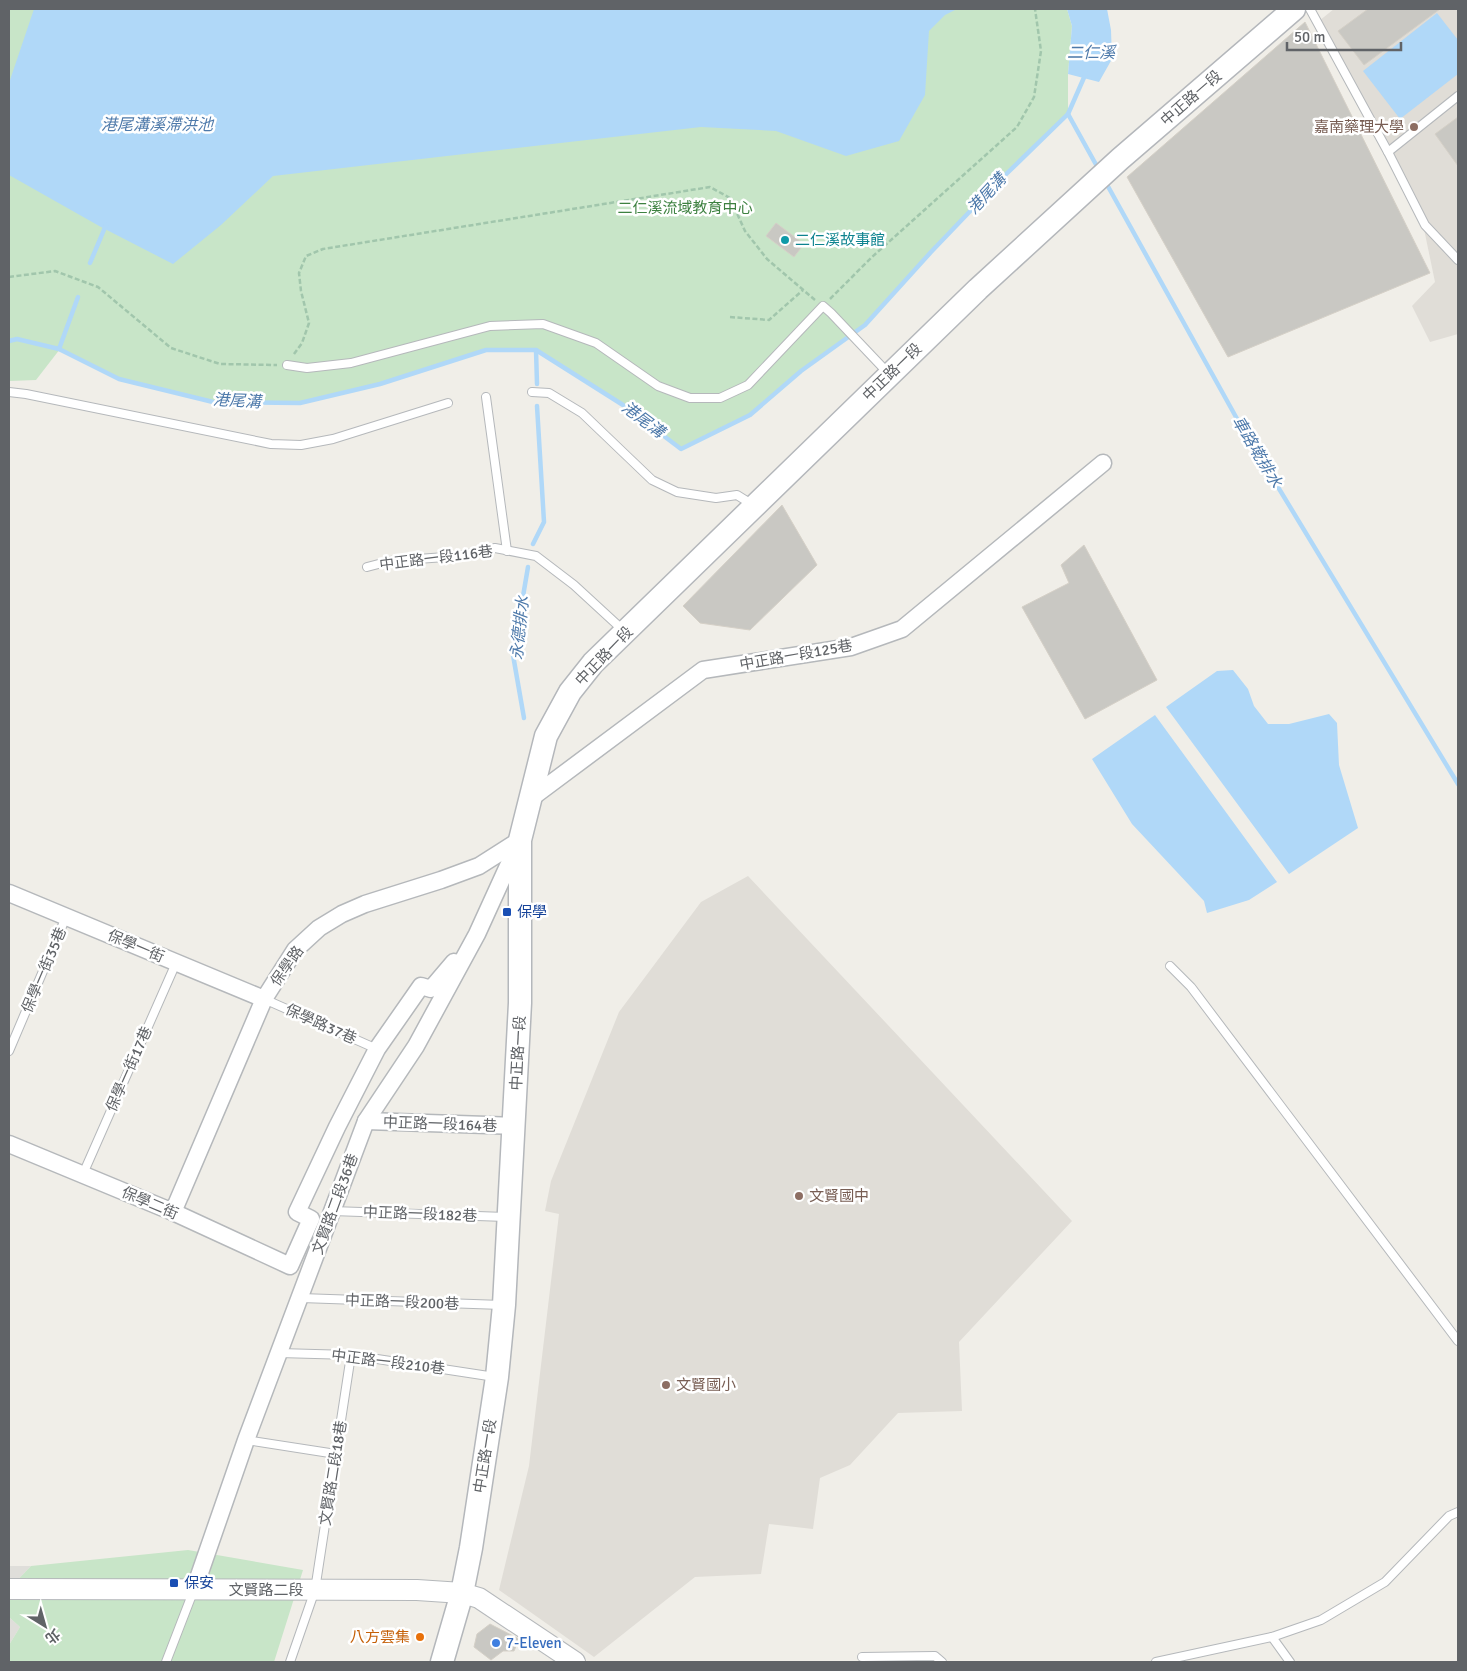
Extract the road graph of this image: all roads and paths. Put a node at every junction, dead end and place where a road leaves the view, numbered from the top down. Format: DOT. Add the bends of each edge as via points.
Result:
graph roads {
  1 [pos="1035,9"];
  2 [pos="1294,9"];
  3 [pos="1310,9"];
  4 [pos="1458,96"];
  5 [pos="1388,152"];
  6 [pos="1458,260"];
  7 [pos="9,277"];
  8 [pos="803,290"];
  9 [pos="823,306"];
  10 [pos="730,317"];
  11 [pos="287,365"];
  12 [pos="890,374"];
  13 [pos="9,392"];
  14 [pos="532,392"];
  15 [pos="486,397"];
  16 [pos="448,403"];
  17 [pos="1104,463"];
  18 [pos="754,506"];
  19 [pos="507,551"];
  20 [pos="367,567"];
  21 [pos="626,632"];
  22 [pos="530,799"];
  23 [pos="520,840"];
  24 [pos="9,894"];
  25 [pos="66,917"];
  26 [pos="477,934"];
  27 [pos="176,963"];
  28 [pos="1170,966"];
  29 [pos="264,999"];
  30 [pos="377,1049"];
  31 [pos="9,1051"];
  32 [pos="366,1121"];
  33 [pos="514,1126"];
  34 [pos="9,1144"];
  35 [pos="83,1174"];
  36 [pos="332,1211"];
  37 [pos="173,1212"];
  38 [pos="508,1217"];
  39 [pos="300,1298"];
  40 [pos="504,1305"];
  41 [pos="1458,1341"];
  42 [pos="278,1353"];
  43 [pos="351,1355"];
  44 [pos="497,1377"];
  45 [pos="246,1440"];
  46 [pos="336,1454"];
  47 [pos="1458,1512"];
  48 [pos="9,1589"];
  49 [pos="194,1590"];
  50 [pos="315,1590"];
  51 [pos="462,1593"];
  52 [pos="1272,1637"];
  53 [pos="862,1657"];
  54 [pos="166,1662"];
  55 [pos="290,1662"];
  56 [pos="442,1662"];
  57 [pos="575,1662"];
  58 [pos="942,1662"];
  59 [pos="1156,1662"];
  60 [pos="1290,1662"];
  1 -- 9 [label="path" via="1041,51 1034,97 1017,128 879,251"];
  2 -- 12 [label="main road, 中正路一段" via="1081,194"];
  3 -- 5 [label="lane"];
  4 -- 5 [label="lane"];
  5 -- 6 [label="lane" via="1425,225"];
  7 -- 11 [label="path" via="55,271 98,287 171,348 220,364"];
  8 -- 9 [label="path"];
  8 -- 10 [label="path" via="769,320"];
  8 -- 11 [label="path" via="767,259 745,231 730,198 710,187 323,249 306,256 299,273 309,323 302,343"];
  9 -- 11 [label="lane" via="748,386 720,398 690,398 658,386 596,343 544,324 490,326 350,363 307,368"];
  9 -- 12 [label="lane"];
  12 -- 18 [label="main road, 中正路一段"];
  13 -- 16 [label="lane" via="271,444 301,445 333,439"];
  14 -- 18 [label="lane" via="549,393 582,413 652,480 677,492 716,498 737,496"];
  15 -- 19 [label="lane"];
  17 -- 22 [label="street, 中正路一段125巷" via="902,629 852,647 703,670"];
  18 -- 21 [label="main road, 中正路一段"];
  19 -- 20 [label="lane, 中正路一段116巷" via="496,548 459,556"];
  19 -- 21 [label="lane, 中正路一段116巷" via="536,556"];
  21 -- 22 [label="main road, 中正路一段" via="593,664 560,707 546,736"];
  22 -- 23 [label="main road, 中正路一段"];
  23 -- 26 [label="street, 文賢路二段36巷"];
  23 -- 29 [label="street, 保學路" via="479,866 365,904 319,928 295,950"];
  23 -- 33 [label="main road, 中正路一段" via="520,1003"];
  24 -- 25 [label="street, 保學一街"];
  25 -- 27 [label="street, 保學一街"];
  25 -- 31 [label="lane, 保學一街35巷"];
  26 -- 30 [label="street" via="431,989 421,986"];
  26 -- 32 [label="street, 文賢路二段36巷" via="416,1046"];
  27 -- 29 [label="street, 保學一街"];
  27 -- 35 [label="lane, 保學一街17巷"];
  28 -- 41 [label="lane" via="1191,987"];
  29 -- 30 [label="lane, 保學路37巷"];
  29 -- 37 [label="street, 保學路"];
  30 -- 37 [label="street, 保學二街" via="297,1212 311,1219 290,1266"];
  32 -- 33 [label="street, 中正路一段164巷"];
  32 -- 36 [label="street, 文賢路二段36巷"];
  33 -- 38 [label="main road, 中正路一段"];
  34 -- 35 [label="street, 保學二街"];
  35 -- 37 [label="street, 保學二街"];
  36 -- 38 [label="lane, 中正路一段182巷"];
  36 -- 39 [label="street, 文賢路二段36巷"];
  38 -- 40 [label="main road, 中正路一段"];
  39 -- 40 [label="lane, 中正路一段200巷"];
  39 -- 42 [label="street, 文賢路二段36巷"];
  40 -- 44 [label="main road, 中正路一段"];
  42 -- 43 [label="lane, 中正路一段210巷"];
  42 -- 45 [label="street, 文賢路二段36巷"];
  43 -- 44 [label="lane, 中正路一段210巷"];
  43 -- 46 [label="lane, 文賢路二段18巷"];
  44 -- 51 [label="main road, 中正路一段"];
  45 -- 46 [label="lane"];
  45 -- 49 [label="street, 文賢路二段36巷"];
  46 -- 50 [label="lane, 文賢路二段18巷"];
  47 -- 52 [label="lane" via="1449,1516 1385,1582 1321,1620"];
  48 -- 49 [label="street, 文賢路二段"];
  49 -- 50 [label="street, 文賢路二段"];
  49 -- 54 [label="lane"];
  50 -- 51 [label="street, 文賢路二段"];
  50 -- 55 [label="lane, 文賢路二段18巷"];
  51 -- 56 [label="main road, 中正路一段"];
  51 -- 57 [label="street, 文賢路二段" via="479,1598"];
  52 -- 59 [label="lane"];
  52 -- 60 [label="lane"];
  53 -- 58 [label="lane" via="935,1656"];
}
